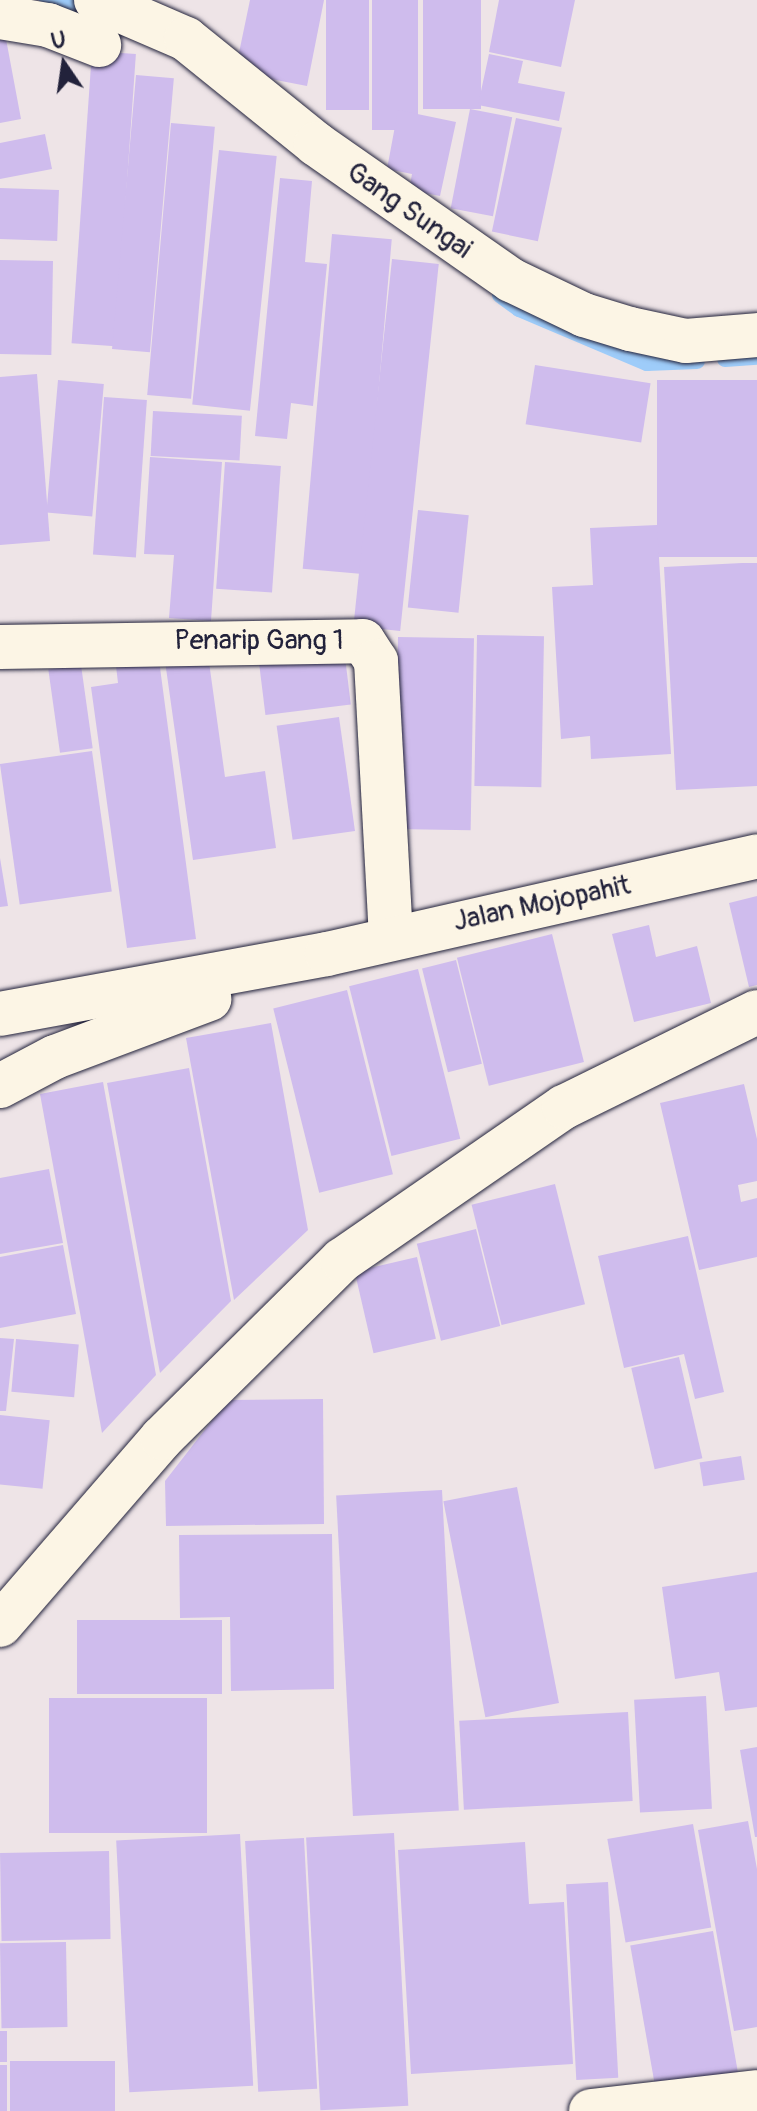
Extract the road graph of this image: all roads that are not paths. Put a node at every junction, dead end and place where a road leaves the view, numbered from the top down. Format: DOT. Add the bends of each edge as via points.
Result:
graph roads {
  1 [pos="96,0"];
  2 [pos="0,17"];
  3 [pos="99,45"];
  4 [pos="757,335"];
  5 [pos="0,647"];
  6 [pos="757,856"];
  7 [pos="391,937"];
  8 [pos="327,954"];
  9 [pos="757,1012"];
  10 [pos="0,1014"];
  11 [pos="0,1086"];
  12 [pos="0,1625"];
  13 [pos="757,2092"];
  14 [pos="591,2111"];
  1 -- 4 [label="street, Gang Sungai" via="186,39 316,144 511,280 584,315 630,329 686,341"];
  2 -- 3 [label="street" via="48,25"];
  5 -- 7 [label="street, Penarip Gang 1" via="363,641 376,661"];
  6 -- 7 [label="street, Jalan Mojopahit"];
  7 -- 8 [label="street, Jalan Mojopahit"];
  8 -- 10 [label="street, Jalan Mojopahit"];
  8 -- 11 [label="street, Jalan Mojopahit" via="55,1057"];
  9 -- 12 [label="street" via="564,1107 342,1260 162,1438"];
  13 -- 14 [label="street"];
}
